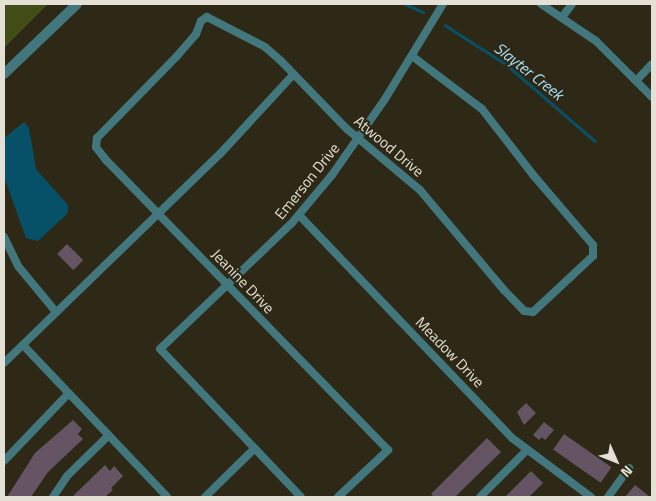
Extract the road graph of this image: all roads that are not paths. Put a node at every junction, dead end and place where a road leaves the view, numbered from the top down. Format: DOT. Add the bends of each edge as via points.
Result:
graph roads {
  1 [pos="77,4"];
  2 [pos="442,4"];
  3 [pos="541,4"];
  4 [pos="572,4"];
  5 [pos="564,16"];
  6 [pos="412,56"];
  7 [pos="652,64"];
  8 [pos="4,74"];
  9 [pos="292,76"];
  10 [pos="636,81"];
  11 [pos="652,97"];
  12 [pos="107,128"];
  13 [pos="358,138"];
  14 [pos="158,214"];
  15 [pos="299,215"];
  16 [pos="4,237"];
  17 [pos="227,285"];
  18 [pos="56,312"];
  19 [pos="23,345"];
  20 [pos="4,363"];
  21 [pos="68,394"];
  22 [pos="107,437"];
  23 [pos="254,449"];
  24 [pos="526,451"];
  25 [pos="4,461"];
  26 [pos="629,468"];
  27 [pos="53,497"];
  28 [pos="167,497"];
  29 [pos="205,497"];
  30 [pos="301,497"];
  31 [pos="338,497"];
  32 [pos="480,497"];
  33 [pos="591,497"];
  34 [pos="608,497"];
  1 -- 8 [label="street"];
  2 -- 6 [label="street, Emerson Drive"];
  3 -- 5 [label="street"];
  4 -- 5 [label="street"];
  5 -- 10 [label="street" via="604,48"];
  6 -- 13 [label="street, Emerson Drive"];
  6 -- 13 [label="street, Atwood Drive" via="482,109 590,240 595,252 529,313 478,262 420,190"];
  7 -- 10 [label="street"];
  9 -- 12 [label="street, Atwood Drive" via="265,47 207,17 200,21 196,34 177,56"];
  9 -- 13 [label="street, Atwood Drive"];
  9 -- 14 [label="street" via="220,154"];
  10 -- 11 [label="street"];
  12 -- 14 [label="street, Jeanine Drive" via="98,138 96,147"];
  13 -- 15 [label="street, Emerson Drive"];
  14 -- 17 [label="street, Jeanine Drive"];
  14 -- 18 [label="street"];
  15 -- 17 [label="street, Emerson Drive"];
  15 -- 24 [label="street, Meadow Drive"];
  16 -- 18 [label="street" via="18,266"];
  17 -- 23 [label="street, Emerson Drive" via="160,349"];
  17 -- 31 [label="street, Jeanine Drive" via="388,450"];
  18 -- 19 [label="street"];
  19 -- 20 [label="street"];
  19 -- 21 [label="street"];
  21 -- 22 [label="street"];
  21 -- 25 [label="street"];
  22 -- 27 [label="street" via="67,476"];
  22 -- 28 [label="street"];
  23 -- 29 [label="street"];
  23 -- 30 [label="street"];
  24 -- 32 [label="street"];
  24 -- 33 [label="street, Meadow Drive"];
  26 -- 34 [label="street"];
}
